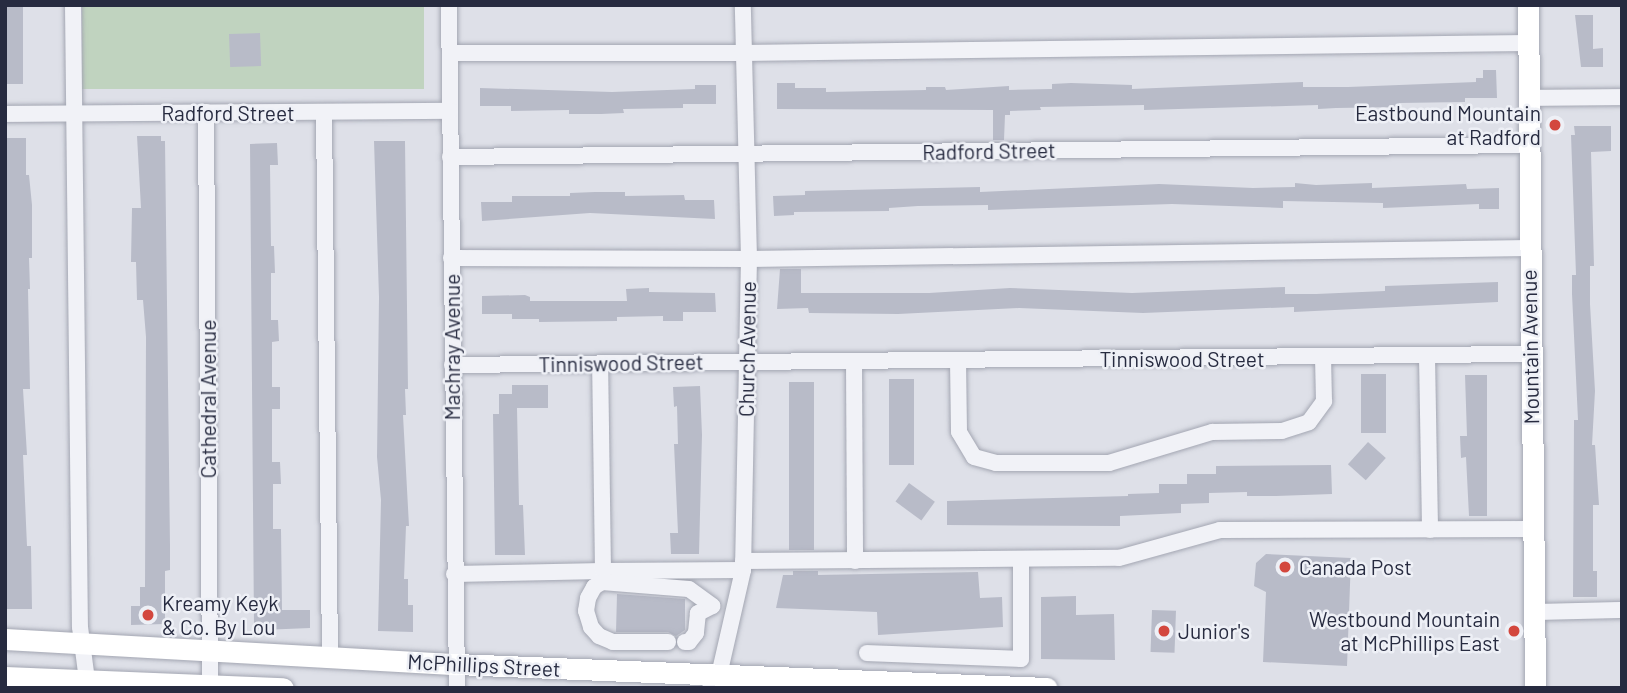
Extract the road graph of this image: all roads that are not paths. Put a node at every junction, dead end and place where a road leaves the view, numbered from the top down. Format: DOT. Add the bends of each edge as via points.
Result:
graph roads {
  1 [pos="74,5"];
  2 [pos="449,5"];
  3 [pos="743,5"];
  4 [pos="1528,5"];
  5 [pos="1528,43"];
  6 [pos="450,53"];
  7 [pos="742,53"];
  8 [pos="1622,97"];
  9 [pos="1528,98"];
  10 [pos="450,111"];
  11 [pos="206,112"];
  12 [pos="324,112"];
  13 [pos="5,114"];
  14 [pos="74,114"];
  15 [pos="1528,145"];
  16 [pos="746,154"];
  17 [pos="450,157"];
  18 [pos="1529,248"];
  19 [pos="451,258"];
  20 [pos="749,260"];
  21 [pos="1530,354"];
  22 [pos="1427,356"];
  23 [pos="1322,358"];
  24 [pos="958,360"];
  25 [pos="854,361"];
  26 [pos="747,362"];
  27 [pos="600,363"];
  28 [pos="452,365"];
  29 [pos="1533,529"];
  30 [pos="1430,530"];
  31 [pos="1021,559"];
  32 [pos="855,561"];
  33 [pos="743,565"];
  34 [pos="603,571"];
  35 [pos="454,574"];
  36 [pos="1622,610"];
  37 [pos="1534,612"];
  38 [pos="5,639"];
  39 [pos="82,642"];
  40 [pos="677,642"];
  41 [pos="210,648"];
  42 [pos="867,653"];
  43 [pos="330,657"];
  44 [pos="971,657"];
  45 [pos="456,664"];
  46 [pos="5,677"];
  47 [pos="715,681"];
  48 [pos="88,685"];
  49 [pos="210,685"];
  50 [pos="909,685"];
  51 [pos="988,685"];
  52 [pos="283,688"];
  53 [pos="457,688"];
  54 [pos="1047,688"];
  55 [pos="1535,688"];
  1 -- 14 [label="street"];
  2 -- 6 [label="street, Machray Avenue"];
  3 -- 7 [label="street, Church Avenue"];
  4 -- 5 [label="main road, Mountain Avenue"];
  5 -- 7 [label="street"];
  5 -- 9 [label="main road, Mountain Avenue"];
  6 -- 7 [label="street"];
  6 -- 10 [label="street, Machray Avenue"];
  7 -- 16 [label="street, Church Avenue"];
  8 -- 9 [label="street"];
  9 -- 15 [label="main road, Mountain Avenue"];
  10 -- 12 [label="street, Radford Street"];
  10 -- 17 [label="street, Machray Avenue"];
  11 -- 12 [label="street, Radford Street"];
  11 -- 14 [label="street, Radford Street"];
  11 -- 41 [label="street, Cathedral Avenue"];
  12 -- 43 [label="street"];
  13 -- 14 [label="street, Radford Street"];
  14 -- 39 [label="street"];
  15 -- 16 [label="street, Radford Street"];
  15 -- 18 [label="main road, Mountain Avenue"];
  16 -- 17 [label="street, Radford Street"];
  16 -- 20 [label="street, Church Avenue"];
  17 -- 19 [label="street, Machray Avenue"];
  18 -- 20 [label="street"];
  18 -- 21 [label="main road, Mountain Avenue"];
  19 -- 20 [label="street"];
  19 -- 28 [label="street, Machray Avenue"];
  20 -- 26 [label="street, Church Avenue"];
  21 -- 22 [label="street, Tinniswood Street"];
  21 -- 29 [label="main road, Mountain Avenue"];
  22 -- 23 [label="street, Tinniswood Street"];
  22 -- 30 [label="street"];
  23 -- 24 [label="street, Tinniswood Street"];
  23 -- 24 [label="street" via="1324,401 1309,422 1282,431 1212,432 1109,463 996,463 974,457 959,432"];
  24 -- 25 [label="street, Tinniswood Street"];
  25 -- 26 [label="street, Tinniswood Street"];
  25 -- 32 [label="street"];
  26 -- 27 [label="street, Tinniswood Street"];
  26 -- 33 [label="street, Church Avenue"];
  27 -- 28 [label="street, Tinniswood Street"];
  27 -- 34 [label="street"];
  28 -- 35 [label="street, Machray Avenue"];
  29 -- 30 [label="street"];
  29 -- 37 [label="main road, Mountain Avenue"];
  30 -- 31 [label="street" via="1220,530 1119,558"];
  31 -- 32 [label="street"];
  31 -- 44 [label="street" via="1021,659"];
  32 -- 33 [label="street"];
  33 -- 34 [label="street"];
  33 -- 47 [label="street, Church Avenue"];
  34 -- 35 [label="street"];
  35 -- 45 [label="street, Machray Avenue"];
  36 -- 37 [label="street"];
  37 -- 55 [label="main road, Mountain Avenue"];
  38 -- 39 [label="main road, McPhillips Street"];
  39 -- 41 [label="main road, McPhillips Street"];
  39 -- 48 [label="street"];
  40 -- 40 [label="street" via="689,642 696,633 698,613 712,606 689,589 602,582 594,587 586,611 599,636 613,642"];
  41 -- 43 [label="main road, McPhillips Street"];
  41 -- 49 [label="street, Cathedral Avenue"];
  42 -- 44 [label="street"];
  43 -- 45 [label="main road, McPhillips Street"];
  44 -- 51 [label="street"];
  45 -- 47 [label="main road, McPhillips Street"];
  45 -- 53 [label="street, Machray Avenue"];
  46 -- 48 [label="main road"];
  47 -- 50 [label="main road, McPhillips Street"];
  48 -- 49 [label="main road"];
  49 -- 52 [label="main road"];
  50 -- 51 [label="main road, McPhillips Street"];
  51 -- 54 [label="main road, McPhillips Street"];
}
